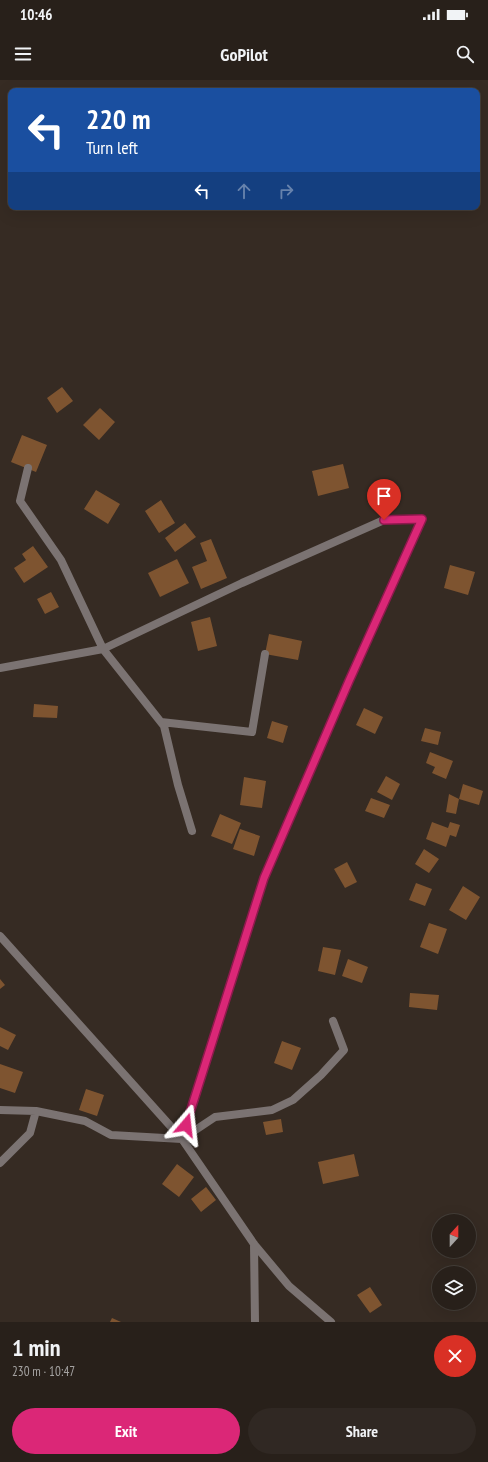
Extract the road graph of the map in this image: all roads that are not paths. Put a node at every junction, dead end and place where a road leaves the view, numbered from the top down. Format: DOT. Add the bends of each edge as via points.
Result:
graph roads {
  1 [pos="28,468"];
  2 [pos="103,649"];
  3 [pos="265,654"];
  4 [pos="0,668"];
  5 [pos="161,722"];
  6 [pos="192,831"];
  7 [pos="0,936"];
  8 [pos="332,1021"];
  9 [pos="0,1110"];
  10 [pos="36,1111"];
  11 [pos="182,1139"];
  12 [pos="0,1163"];
  13 [pos="254,1244"];
  14 [pos="255,1322"];
  15 [pos="331,1322"];
  1 -- 2 [label="street" via="20,501 61,560"];
  2 -- 4 [label="street"];
  2 -- 5 [label="street"];
  2 -- 11 [label="street" via="384,520 422,519 264,878"];
  3 -- 5 [label="street" via="252,732"];
  5 -- 6 [label="street"];
  7 -- 11 [label="street"];
  8 -- 11 [label="street" via="344,1050 293,1100 272,1110 215,1117"];
  9 -- 10 [label="street"];
  10 -- 11 [label="street" via="85,1121 111,1135"];
  10 -- 12 [label="street" via="30,1133"];
  11 -- 13 [label="street"];
  13 -- 14 [label="street"];
  13 -- 15 [label="street" via="289,1286"];
}
